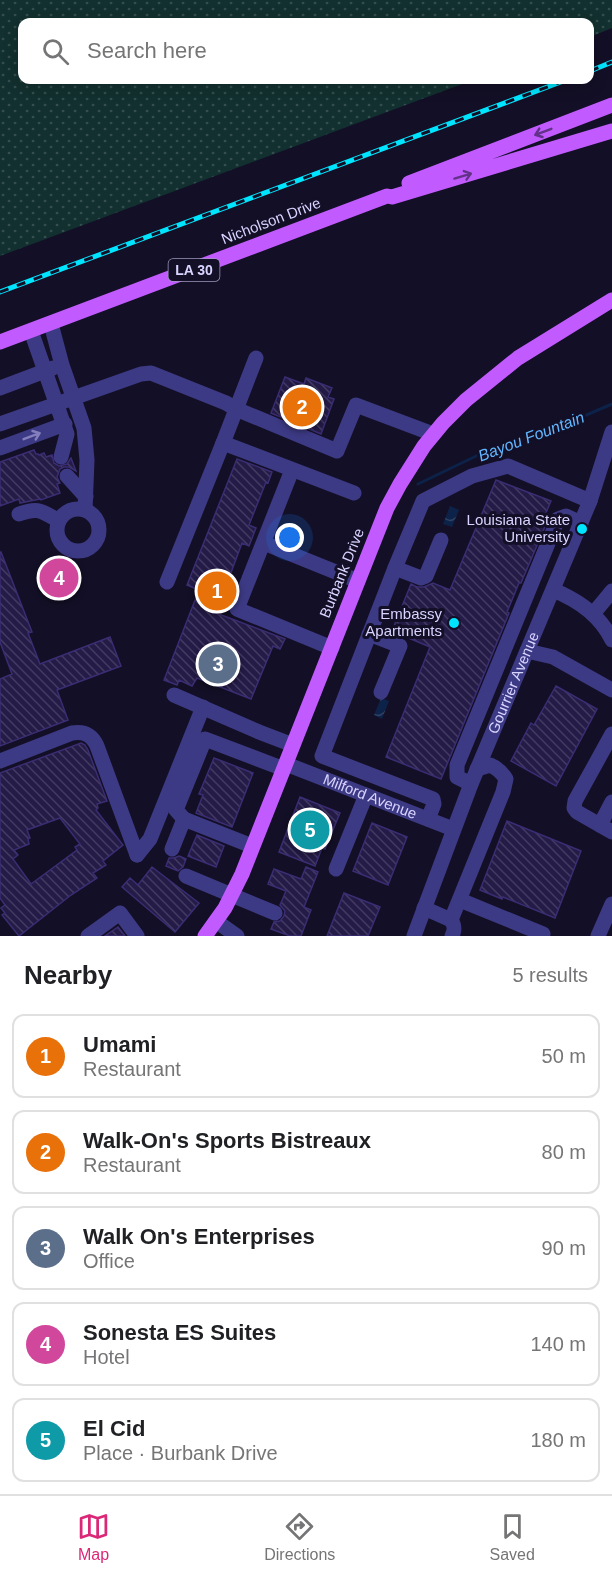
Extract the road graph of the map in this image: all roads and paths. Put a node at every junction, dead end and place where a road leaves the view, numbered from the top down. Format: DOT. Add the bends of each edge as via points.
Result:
graph roads {
  1 [pos="612,105"];
  2 [pos="612,131"];
  3 [pos="387,196"];
  4 [pos="610,305"];
  5 [pos="51,324"];
  6 [pos="31,331"];
  7 [pos="0,342"];
  8 [pos="256,358"];
  9 [pos="62,365"];
  10 [pos="45,371"];
  11 [pos="0,388"];
  12 [pos="74,399"];
  13 [pos="57,403"];
  14 [pos="236,409"];
  15 [pos="0,424"];
  16 [pos="66,429"];
  17 [pos="84,429"];
  18 [pos="433,434"];
  19 [pos="611,437"];
  20 [pos="223,443"];
  21 [pos="0,448"];
  22 [pos="61,457"];
  23 [pos="292,470"];
  24 [pos="67,476"];
  25 [pos="354,493"];
  26 [pos="590,501"];
  27 [pos="86,504"];
  28 [pos="19,514"];
  29 [pos="59,521"];
  30 [pos="581,523"];
  31 [pos="441,540"];
  32 [pos="264,543"];
  33 [pos="395,567"];
  34 [pos="358,581"];
  35 [pos="167,582"];
  36 [pos="553,590"];
  37 [pos="612,591"];
  38 [pos="519,614"];
  39 [pos="593,614"];
  40 [pos="539,623"];
  41 [pos="369,634"];
  42 [pos="612,640"];
  43 [pos="332,648"];
  44 [pos="527,651"];
  45 [pos="491,681"];
  46 [pos="511,689"];
  47 [pos="612,690"];
  48 [pos="381,692"];
  49 [pos="174,695"];
  50 [pos="203,707"];
  51 [pos="612,734"];
  52 [pos="294,745"];
  53 [pos="322,756"];
  54 [pos="0,761"];
  55 [pos="285,766"];
  56 [pos="477,770"];
  57 [pos="314,775"];
  58 [pos="471,784"];
  59 [pos="366,795"];
  60 [pos="612,802"];
  61 [pos="184,819"];
  62 [pos="428,819"];
  63 [pos="453,829"];
  64 [pos="606,829"];
  65 [pos="252,846"];
  66 [pos="172,849"];
  67 [pos="336,869"];
  68 [pos="186,876"];
  69 [pos="232,895"];
  70 [pos="460,900"];
  71 [pos="612,904"];
  72 [pos="424,908"];
  73 [pos="275,913"];
  74 [pos="451,920"];
  75 [pos="216,921"];
  76 [pos="543,934"];
  77 [pos="88,936"];
  78 [pos="137,936"];
  79 [pos="205,936"];
  80 [pos="237,936"];
  81 [pos="414,936"];
  82 [pos="452,936"];
  83 [pos="598,936"];
  1 -- 3 [label="main road, Nicholson Drive / LA 30, one-way" via="390,190"];
  3 -- 2 [label="main road, Nicholson Drive / LA 30, one-way" via="392,198"];
  3 -- 5 [label="main road, Nicholson Drive / LA 30"];
  4 -- 18 [label="main road, Burbank Drive" via="518,358 466,400"];
  5 -- 6 [label="main road, Nicholson Drive / LA 30"];
  5 -- 9 [label="street"];
  6 -- 7 [label="main road, Nicholson Drive / LA 30"];
  6 -- 10 [label="street"];
  8 -- 14 [label="street"];
  9 -- 10 [label="street"];
  9 -- 12 [label="street"];
  10 -- 11 [label="street"];
  10 -- 13 [label="street"];
  12 -- 13 [label="street"];
  12 -- 14 [label="street" via="151,373"];
  12 -- 17 [label="street"];
  13 -- 15 [label="street"];
  13 -- 16 [label="street"];
  14 -- 18 [label="street" via="337,451 356,405"];
  14 -- 20 [label="street"];
  16 -- 17 [label="street"];
  21 -- 16 [label="street, one-way"];
  16 -- 22 [label="street"];
  17 -- 27 [label="street"];
  18 -- 34 [label="main road, Burbank Drive" via="387,508"];
  19 -- 26 [label="street, Gourrier Avenue"];
  20 -- 23 [label="street"];
  20 -- 35 [label="street"];
  23 -- 25 [label="street"];
  23 -- 32 [label="street"];
  24 -- 27 [label="street"];
  26 -- 30 [label="street, Gourrier Avenue"];
  26 -- 33 [label="street" via="508,466 472,476 423,501"];
  27 -- 29 [label="street" via="69,511"];
  27 -- 29 [label="street" via="94,516 98,536 84,549 71,549 60,541"];
  28 -- 29 [label="street" via="33,509"];
  30 -- 36 [label="street, Gourrier Avenue"];
  30 -- 38 [label="street" via="566,516 558,519"];
  31 -- 33 [label="street" via="426,576 421,578"];
  32 -- 34 [label="street"];
  32 -- 43 [label="street" via="237,609"];
  33 -- 41 [label="street"];
  34 -- 43 [label="main road, Burbank Drive"];
  36 -- 39 [label="street" via="570,596"];
  36 -- 40 [label="street, Gourrier Avenue"];
  37 -- 39 [label="street"];
  38 -- 40 [label="street"];
  38 -- 45 [label="street"];
  39 -- 42 [label="street"];
  40 -- 44 [label="street, Gourrier Avenue"];
  41 -- 48 [label="street" via="400,646"];
  41 -- 53 [label="street"];
  43 -- 52 [label="main road, Burbank Drive"];
  44 -- 46 [label="street, Gourrier Avenue"];
  44 -- 47 [label="street" via="553,657"];
  45 -- 46 [label="street"];
  45 -- 58 [label="street" via="457,765 457,777"];
  46 -- 56 [label="street, Gourrier Avenue"];
  49 -- 50 [label="street"];
  50 -- 52 [label="street"];
  50 -- 54 [label="street" via="150,839 137,855 97,746 84,732 72,732"];
  51 -- 64 [label="street" via="574,808"];
  52 -- 55 [label="main road, Burbank Drive"];
  53 -- 57 [label="street"];
  53 -- 62 [label="street" via="433,800"];
  55 -- 57 [label="street, Milford Avenue"];
  55 -- 61 [label="street, Milford Avenue" via="205,739 176,810"];
  55 -- 65 [label="main road, Burbank Drive"];
  56 -- 58 [label="street, Gourrier Avenue"];
  56 -- 70 [label="street" via="490,765 506,779"];
  57 -- 59 [label="street, Milford Avenue"];
  58 -- 63 [label="street, Gourrier Avenue"];
  59 -- 62 [label="street, Milford Avenue"];
  59 -- 67 [label="street"];
  60 -- 64 [label="street"];
  61 -- 65 [label="street"];
  61 -- 66 [label="street"];
  62 -- 63 [label="street, Milford Avenue"];
  63 -- 72 [label="street, Gourrier Avenue"];
  65 -- 69 [label="main road, Burbank Drive"];
  68 -- 69 [label="street"];
  69 -- 73 [label="street"];
  69 -- 75 [label="main road, Burbank Drive"];
  70 -- 74 [label="street"];
  70 -- 76 [label="street"];
  71 -- 83 [label="street"];
  72 -- 74 [label="street"];
  72 -- 81 [label="street, Gourrier Avenue"];
  74 -- 82 [label="street" via="455,930"];
  75 -- 79 [label="main road, Burbank Drive"];
  75 -- 80 [label="street"];
  77 -- 78 [label="street" via="120,913"];
}
